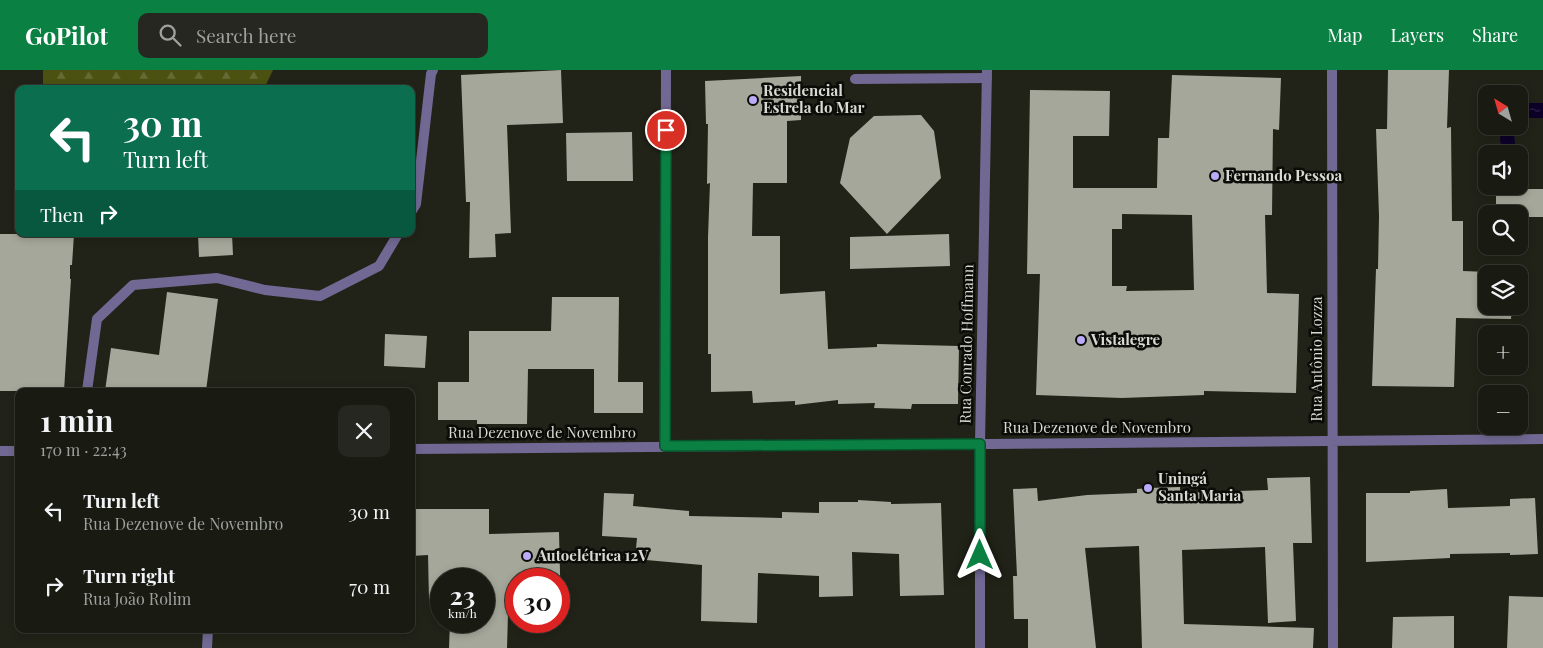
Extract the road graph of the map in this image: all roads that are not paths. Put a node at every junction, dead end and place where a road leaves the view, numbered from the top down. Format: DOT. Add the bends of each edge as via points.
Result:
graph roads {
  1 [pos="433,70"];
  2 [pos="666,70"];
  3 [pos="1332,70"];
  4 [pos="987,74"];
  5 [pos="855,79"];
  6 [pos="415,206"];
  7 [pos="396,237"];
  8 [pos="88,388"];
  9 [pos="1543,439"];
  10 [pos="1332,441"];
  11 [pos="980,444"];
  12 [pos="665,446"];
  13 [pos="415,449"];
  14 [pos="0,451"];
  15 [pos="15,451"];
  16 [pos="208,633"];
  17 [pos="208,648"];
  18 [pos="980,648"];
  19 [pos="1333,648"];
  1 -- 6 [label="street"];
  2 -- 12 [label="street"];
  3 -- 10 [label="street, Rua Antônio Lozza"];
  4 -- 5 [label="street"];
  4 -- 11 [label="street, Rua Conrado Hoffmann"];
  7 -- 8 [label="street" via="379,266 320,296 265,290 217,278 133,285 97,319"];
  9 -- 10 [label="street, Rua Dezenove de Novembro"];
  10 -- 11 [label="street, Rua Dezenove de Novembro"];
  10 -- 19 [label="street, Rua Antônio Lozza"];
  11 -- 12 [label="street, Rua Dezenove de Novembro"];
  11 -- 18 [label="street, Rua Conrado Hoffmann"];
  12 -- 13 [label="street, Rua Dezenove de Novembro"];
  14 -- 15 [label="street"];
  16 -- 17 [label="street"];
}
